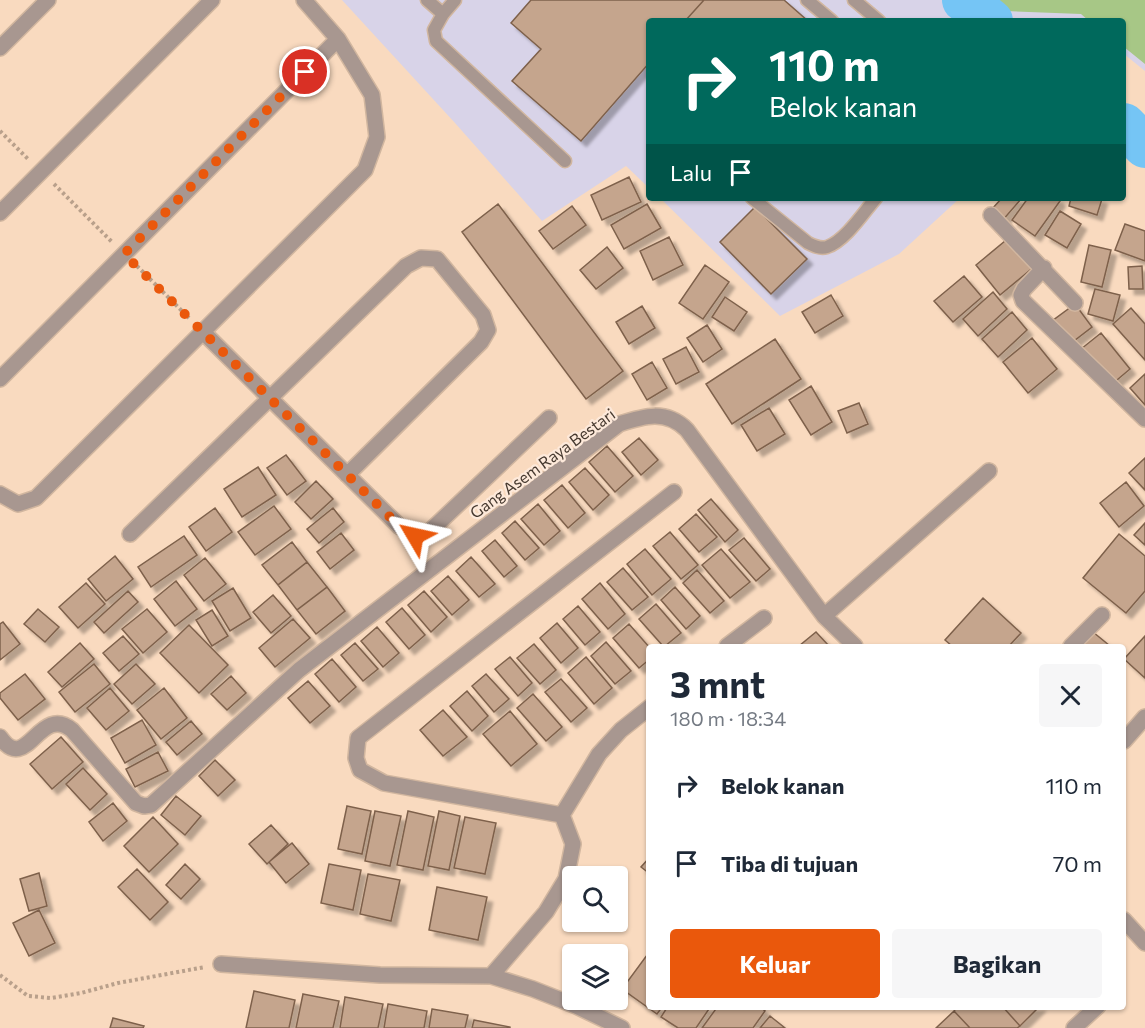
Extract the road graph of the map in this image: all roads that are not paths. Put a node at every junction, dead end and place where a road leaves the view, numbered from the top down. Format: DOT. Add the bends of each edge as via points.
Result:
graph roads {
  1 [pos="48,0"];
  2 [pos="212,0"];
  3 [pos="304,0"];
  4 [pos="427,0"];
  5 [pos="455,0"];
  6 [pos="807,0"];
  7 [pos="854,0"];
  8 [pos="443,14"];
  9 [pos="828,18"];
  10 [pos="875,18"];
  11 [pos="338,39"];
  12 [pos="0,48"];
  13 [pos="565,161"];
  14 [pos="756,201"];
  15 [pos="873,201"];
  16 [pos="0,213"];
  17 [pos="991,214"];
  18 [pos="1044,268"];
  19 [pos="1075,303"];
  20 [pos="203,332"];
  21 [pos="0,379"];
  22 [pos="270,399"];
  23 [pos="549,418"];
  24 [pos="1145,419"];
  25 [pos="989,471"];
  26 [pos="347,475"];
  27 [pos="674,492"];
  28 [pos="0,494"];
  29 [pos="130,534"];
  30 [pos="1102,615"];
  31 [pos="824,616"];
  32 [pos="764,618"];
  33 [pos="730,644"];
  34 [pos="853,644"];
  35 [pos="1073,644"];
  36 [pos="646,710"];
  37 [pos="1145,717"];
  38 [pos="0,737"];
  39 [pos="1126,739"];
  40 [pos="562,815"];
  41 [pos="1126,922"];
  42 [pos="1145,943"];
  43 [pos="222,964"];
  44 [pos="491,976"];
  45 [pos="1094,1010"];
  46 [pos="622,1028"];
  47 [pos="1074,1028"];
  1 -- 12 [label="street"];
  2 -- 16 [label="street"];
  3 -- 11 [label="street"];
  4 -- 8 [label="lane"];
  5 -- 8 [label="lane"];
  6 -- 9 [label="lane"];
  7 -- 10 [label="lane"];
  8 -- 13 [label="lane" via="434,30 436,41"];
  11 -- 20 [label="street" via="372,95 378,137 365,170"];
  11 -- 21 [label="street"];
  14 -- 15 [label="lane" via="808,243 826,247 847,232"];
  17 -- 18 [label="street"];
  18 -- 19 [label="street"];
  18 -- 24 [label="street" via="1024,290 1023,301"];
  20 -- 22 [label="street"];
  20 -- 28 [label="street" via="36,498 18,504"];
  22 -- 26 [label="street"];
  22 -- 26 [label="street" via="406,266 421,258 437,259 483,315 488,330 481,342"];
  22 -- 29 [label="street"];
  23 -- 26 [label="street" via="429,532 415,536 399,526"];
  25 -- 31 [label="street"];
  27 -- 40 [label="street" via="358,738 356,758 360,770 384,783"];
  30 -- 35 [label="street"];
  31 -- 34 [label="street, Gang Asem Raya Bestari"];
  31 -- 38 [label="street, Gang Asem Raya Bestari" via="687,430 679,422 655,415 619,424 308,663 151,805 136,802 66,725 48,726 22,748 10,748"];
  32 -- 33 [label="street"];
  36 -- 40 [label="street" via="599,754"];
  37 -- 39 [label="street"];
  40 -- 44 [label="street" via="573,844 566,879 546,912"];
  41 -- 42 [label="street"];
  43 -- 44 [label="street" via="380,975"];
  44 -- 46 [label="street" via="576,1006"];
  45 -- 47 [label="street"];
}
